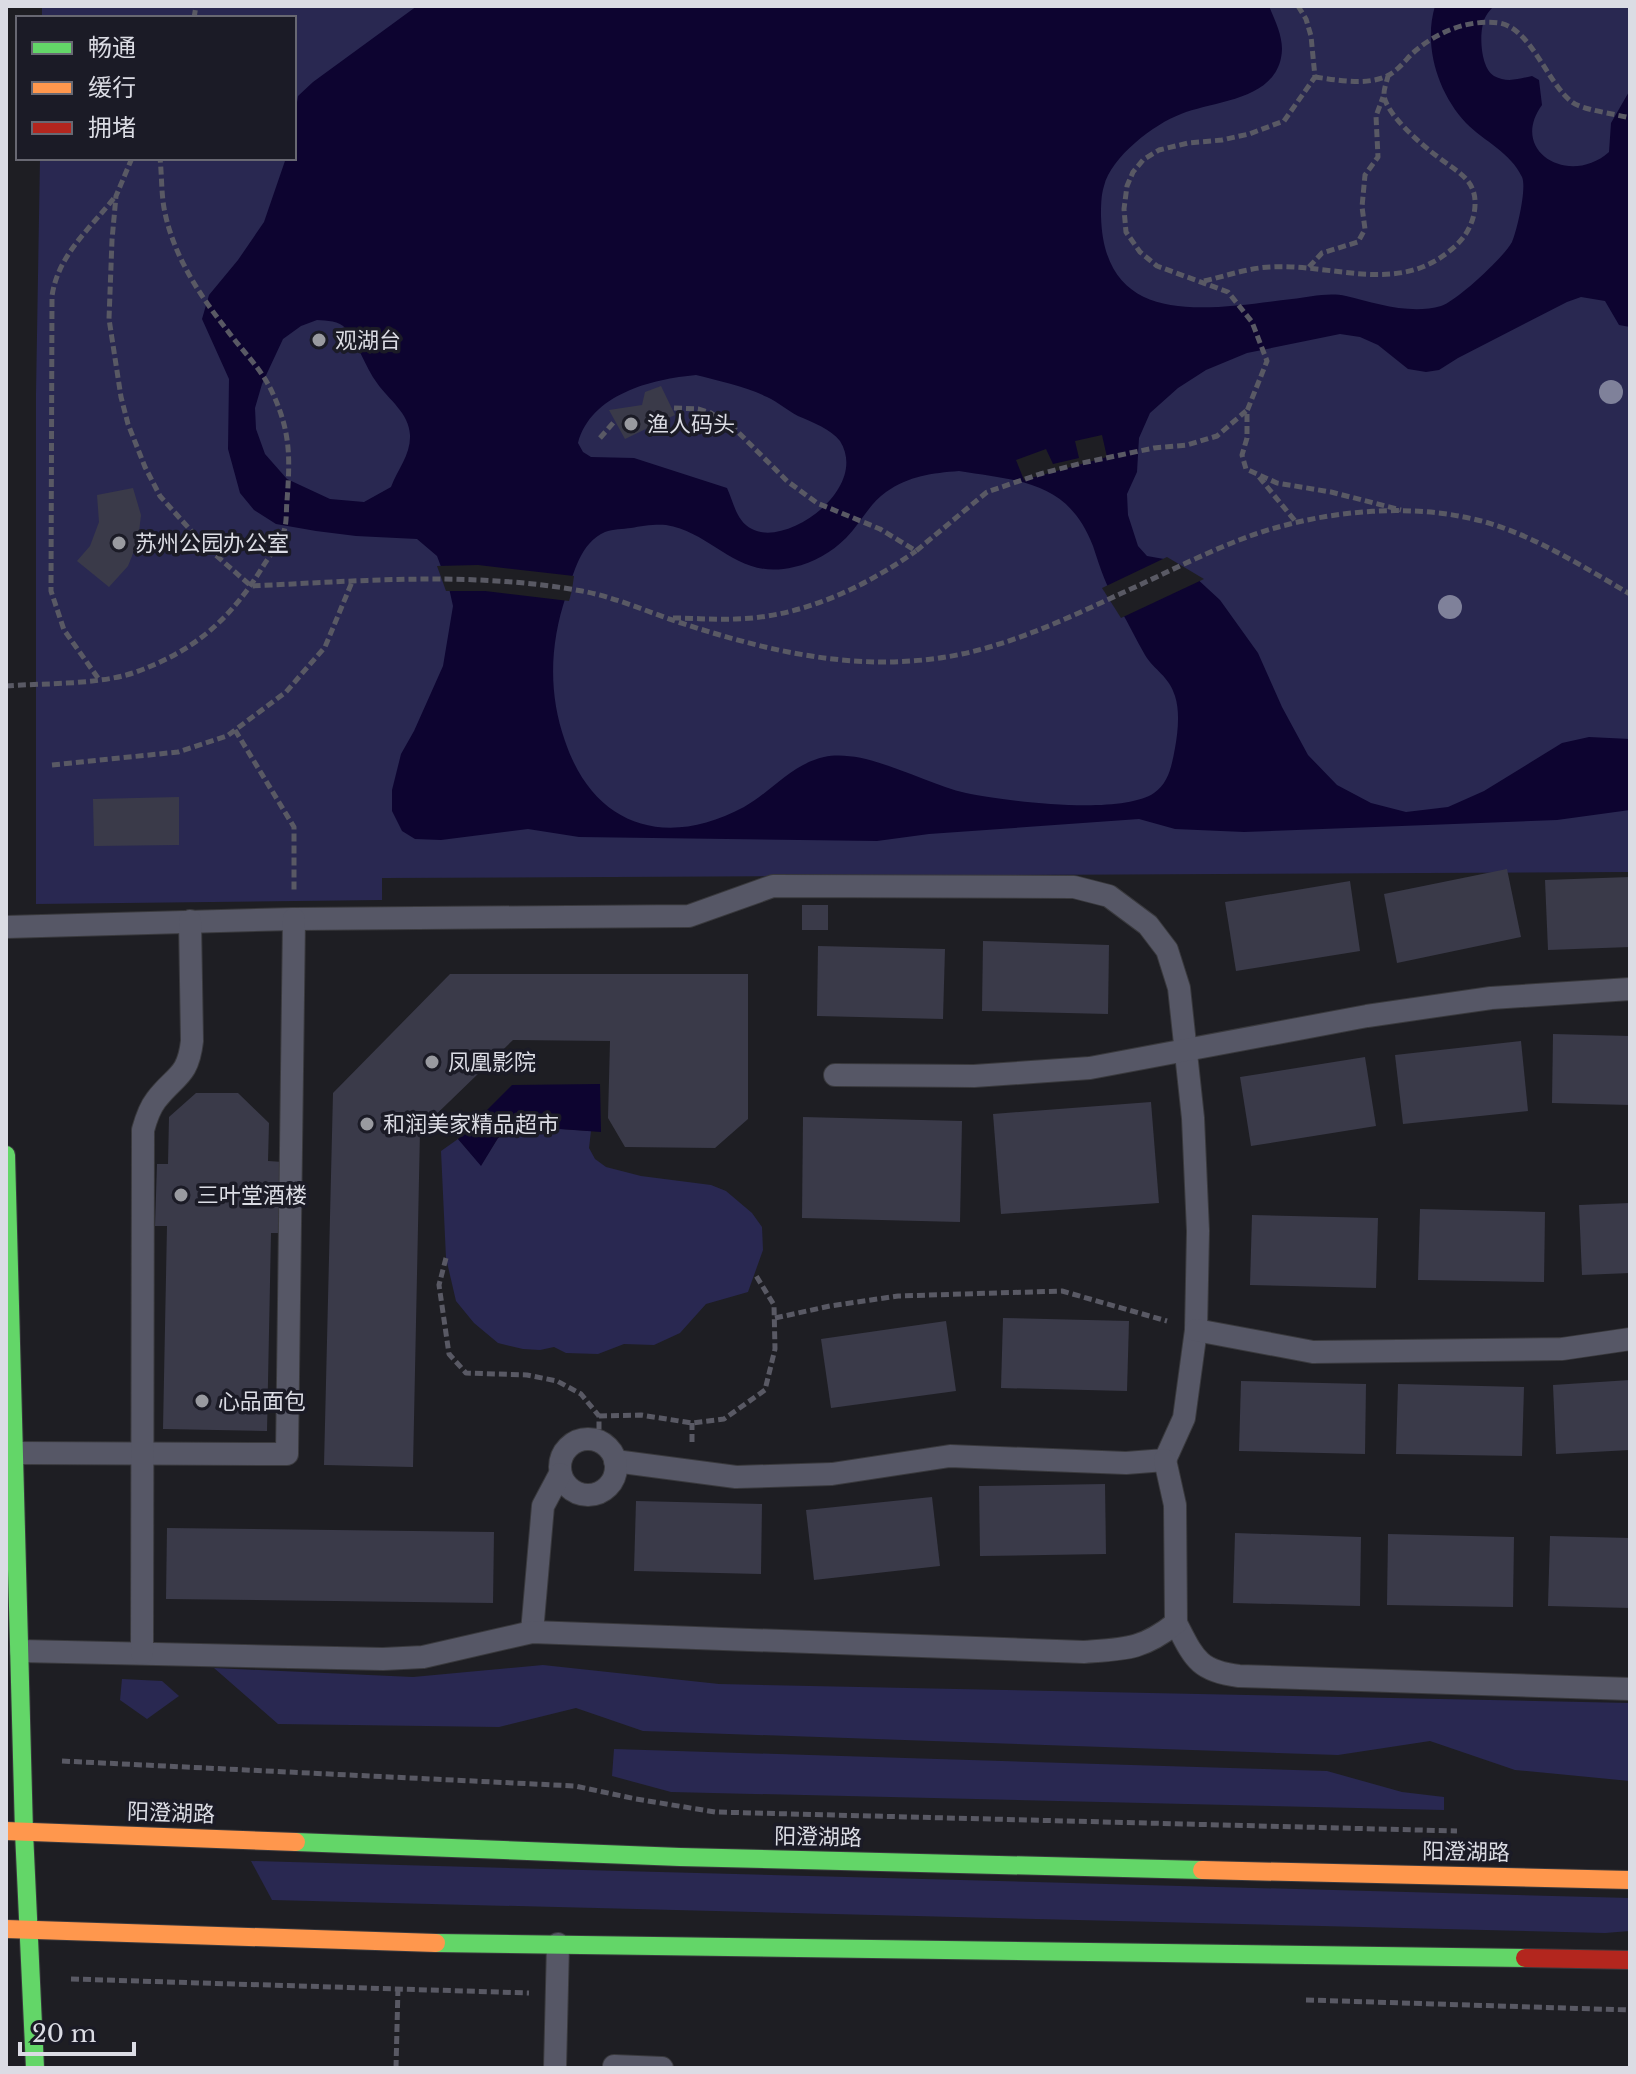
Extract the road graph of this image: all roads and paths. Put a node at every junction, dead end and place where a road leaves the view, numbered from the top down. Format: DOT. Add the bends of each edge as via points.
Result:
graph roads {
  1 [pos="1298,6"];
  2 [pos="1388,76"];
  3 [pos="1315,77"];
  4 [pos="1384,95"];
  5 [pos="1630,118"];
  6 [pos="131,160"];
  7 [pos="160,160"];
  8 [pos="116,196"];
  9 [pos="1309,268"];
  10 [pos="1203,281"];
  11 [pos="674,408"];
  12 [pos="1247,411"];
  13 [pos="614,422"];
  14 [pos="600,438"];
  15 [pos="1258,476"];
  16 [pos="1405,511"];
  17 [pos="1296,523"];
  18 [pos="916,551"];
  19 [pos="352,582"];
  20 [pos="251,586"];
  21 [pos="1630,594"];
  22 [pos="664,617"];
  23 [pos="99,679"];
  24 [pos="6,686"];
  25 [pos="235,730"];
  26 [pos="52,765"];
  27 [pos="294,919"];
  28 [pos="190,921"];
  29 [pos="6,927"];
  30 [pos="1630,989"];
  31 [pos="1187,1052"];
  32 [pos="835,1075"];
  33 [pos="6,1155"];
  34 [pos="446,1258"];
  35 [pos="755,1274"];
  36 [pos="775,1318"];
  37 [pos="1196,1330"];
  38 [pos="1630,1339"];
  39 [pos="599,1416"];
  40 [pos="599,1441"];
  41 [pos="15,1453"];
  42 [pos="141,1453"];
  43 [pos="1165,1460"];
  44 [pos="615,1461"];
  45 [pos="560,1474"];
  46 [pos="1176,1623"];
  47 [pos="532,1632"];
  48 [pos="21,1651"];
  49 [pos="142,1653"];
  50 [pos="1630,1689"];
  51 [pos="23,1759"];
  52 [pos="1472,1831"];
  53 [pos="15,1832"];
  54 [pos="1630,1880"];
  55 [pos="6,1929"];
  56 [pos="27,1929"];
  57 [pos="400,1942"];
  58 [pos="558,1944"];
  59 [pos="1630,1960"];
  60 [pos="35,2068"];
  61 [pos="396,2068"];
  62 [pos="555,2068"];
  63 [pos="614,2068"];
  64 [pos="662,2068"];
  1 -- 3 [label="path" via="1311,36"];
  2 -- 3 [label="path" via="1363,81"];
  2 -- 4 [label="path"];
  2 -- 5 [label="path" via="1450,29 1498,23 1523,38 1575,105"];
  3 -- 10 [label="path" via="1284,121 1249,134 1159,150 1133,172 1124,209 1126,232 1157,266"];
  4 -- 9 [label="path" via="1376,116 1378,157 1365,175 1365,229 1358,242 1322,253"];
  4 -- 9 [label="path" via="1389,111 1470,184 1476,201 1472,222 1460,242 1422,269 1397,276"];
  6 -- 8 [label="path"];
  7 -- 20 [label="path" via="164,212 178,253 198,291 273,393 287,431 284,529"];
  8 -- 20 [label="path" via="109,319 128,424 160,496"];
  8 -- 23 [label="path" via="62,261 52,296 51,591 64,630"];
  9 -- 10 [label="path" via="1270,267"];
  10 -- 12 [label="path" via="1228,292 1252,322 1267,361"];
  11 -- 18 [label="path" via="711,413 817,503 880,529"];
  12 -- 15 [label="path" via="1242,455 1246,469"];
  12 -- 18 [label="path" via="1217,436 1040,474 987,492"];
  13 -- 14 [label="path"];
  15 -- 16 [label="path"];
  15 -- 17 [label="path"];
  16 -- 17 [label="path"];
  16 -- 21 [label="path" via="1445,513 1495,525"];
  17 -- 22 [label="path" via="985,649 933,659 876,663 807,657"];
  18 -- 22 [label="path" via="813,605 738,619"];
  19 -- 20 [label="path"];
  19 -- 22 [label="path" via="472,578 580,591"];
  19 -- 25 [label="path" via="325,647 286,692"];
  20 -- 23 [label="path" via="199,642 130,674"];
  23 -- 24 [label="path"];
  25 -- 26 [label="path" via="178,752"];
  25 -- 27 [label="path" via="294,827"];
  27 -- 28 [label="lane"];
  27 -- 31 [label="lane" via="689,916 773,886 1074,887 1109,896 1148,925 1167,950 1179,988"];
  27 -- 42 [label="lane" via="287,1454"];
  28 -- 29 [label="lane"];
  28 -- 42 [label="lane" via="190,1059 155,1101 143,1130"];
  30 -- 31 [label="lane" via="1491,998"];
  31 -- 32 [label="lane" via="1076,1069 974,1076"];
  31 -- 37 [label="lane" via="1198,1231"];
  33 -- 41 [label="main road"];
  34 -- 39 [label="path" via="439,1285 449,1354 466,1373 557,1381 581,1394"];
  35 -- 36 [label="path" via="774,1305"];
  36 -- 37 [label="path" via="898,1296 1062,1291"];
  36 -- 39 [label="path" via="775,1349 765,1390 724,1419 692,1423 641,1415"];
  37 -- 38 [label="lane" via="1313,1352 1562,1349"];
  37 -- 43 [label="lane" via="1184,1418"];
  39 -- 40 [label="path"];
  40 -- 44 [label="lane"];
  40 -- 45 [label="lane" via="573,1443 562,1457"];
  41 -- 42 [label="lane"];
  41 -- 48 [label="main road"];
  42 -- 49 [label="lane"];
  43 -- 44 [label="lane" via="950,1456 832,1474 736,1477"];
  43 -- 46 [label="lane" via="1175,1505"];
  44 -- 45 [label="lane" via="613,1480 599,1493 580,1495"];
  45 -- 47 [label="lane" via="543,1506"];
  46 -- 47 [label="lane" via="1154,1640 1084,1652"];
  46 -- 50 [label="lane" via="1193,1657 1214,1673"];
  47 -- 49 [label="lane" via="423,1657"];
  48 -- 49 [label="lane"];
  48 -- 51 [label="main road"];
  51 -- 52 [label="path" via="575,1786 715,1812"];
  51 -- 53 [label="main road"];
  53 -- 54 [label="main road, 阳澄湖路" via="680,1857"];
  53 -- 56 [label="main road"];
  55 -- 56 [label="main road"];
  56 -- 57 [label="main road"];
  56 -- 60 [label="main road"];
  57 -- 58 [label="main road"];
  57 -- 61 [label="path"];
  58 -- 59 [label="main road"];
  58 -- 62 [label="lane"];
  63 -- 64 [label="lane"];
}
